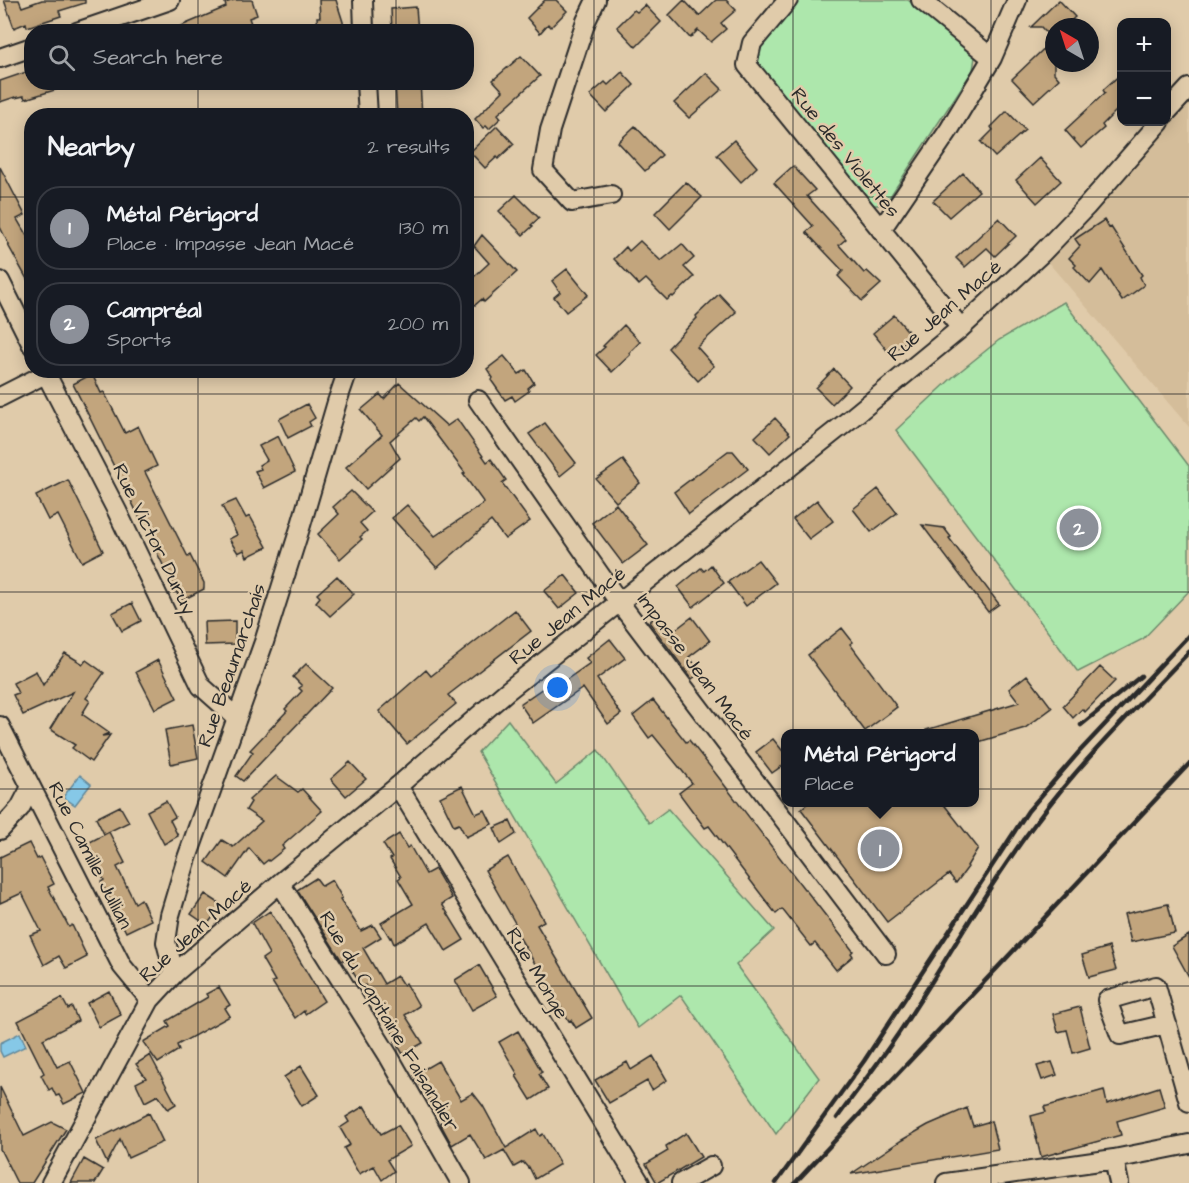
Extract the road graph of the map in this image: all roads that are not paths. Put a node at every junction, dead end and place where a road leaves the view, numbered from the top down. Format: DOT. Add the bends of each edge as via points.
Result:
graph roads {
  1 [pos="170,0"];
  2 [pos="363,0"];
  3 [pos="596,0"];
  4 [pos="788,0"];
  5 [pos="921,0"];
  6 [pos="1017,0"];
  7 [pos="101,24"];
  8 [pos="364,24"];
  9 [pos="24,50"];
  10 [pos="0,58"];
  11 [pos="992,58"];
  12 [pos="1189,88"];
  13 [pos="366,90"];
  14 [pos="368,108"];
  15 [pos="1171,109"];
  16 [pos="1157,126"];
  17 [pos="611,195"];
  18 [pos="881,230"];
  19 [pos="0,281"];
  20 [pos="961,328"];
  21 [pos="24,329"];
  22 [pos="36,378"];
  23 [pos="50,378"];
  24 [pos="345,378"];
  25 [pos="0,398"];
  26 [pos="478,400"];
  27 [pos="618,602"];
  28 [pos="237,718"];
  29 [pos="0,726"];
  30 [pos="398,786"];
  31 [pos="31,787"];
  32 [pos="0,830"];
  33 [pos="280,883"];
  34 [pos="886,954"];
  35 [pos="175,973"];
  36 [pos="150,1000"];
  37 [pos="1167,1024"];
  38 [pos="1189,1102"];
  39 [pos="1189,1144"];
  40 [pos="1114,1159"];
  41 [pos="711,1166"];
  42 [pos="51,1183"];
  43 [pos="461,1183"];
  44 [pos="640,1183"];
  45 [pos="681,1183"];
  46 [pos="946,1183"];
  47 [pos="1119,1183"];
  1 -- 7 [label="street"];
  2 -- 8 [label="street"];
  3 -- 17 [label="street" via="550,130 543,170 572,202"];
  4 -- 18 [label="street, Rue des Violettes" via="752,43 747,65"];
  5 -- 11 [label="street"];
  6 -- 11 [label="street"];
  9 -- 10 [label="street"];
  11 -- 18 [label="street"];
  12 -- 15 [label="street"];
  13 -- 14 [label="street"];
  16 -- 20 [label="street, Rue Jean Macé" via="1041,254"];
  18 -- 20 [label="street, Rue des Violettes"];
  19 -- 21 [label="street"];
  20 -- 27 [label="street, Rue Jean Macé"];
  22 -- 25 [label="street"];
  23 -- 28 [label="street, Rue Victor Duruy" via="201,686"];
  24 -- 28 [label="street, Rue Beaumarchais"];
  26 -- 27 [label="street, Impasse Jean Macé"];
  27 -- 30 [label="street, Rue Jean Macé"];
  27 -- 34 [label="street, Impasse Jean Macé"];
  28 -- 35 [label="street, Rue Beaumarchais" via="170,915 166,942"];
  29 -- 31 [label="street, Rue Camille Jullian"];
  30 -- 33 [label="street, Rue Jean Macé"];
  30 -- 44 [label="street, Rue Monge"];
  31 -- 32 [label="street" via="20,808"];
  31 -- 36 [label="street, Rue Camille Jullian" via="122,966"];
  33 -- 35 [label="street, Rue Jean Macé"];
  33 -- 43 [label="street, Rue du Capitaine Faisandier" via="388,1056"];
  35 -- 36 [label="street, Rue Jean Macé"];
  36 -- 42 [label="street, Rue Jean Macé"];
  37 -- 38 [label="street"];
  39 -- 40 [label="street"];
  40 -- 46 [label="street"];
  40 -- 47 [label="street"];
  41 -- 45 [label="street"];
}
